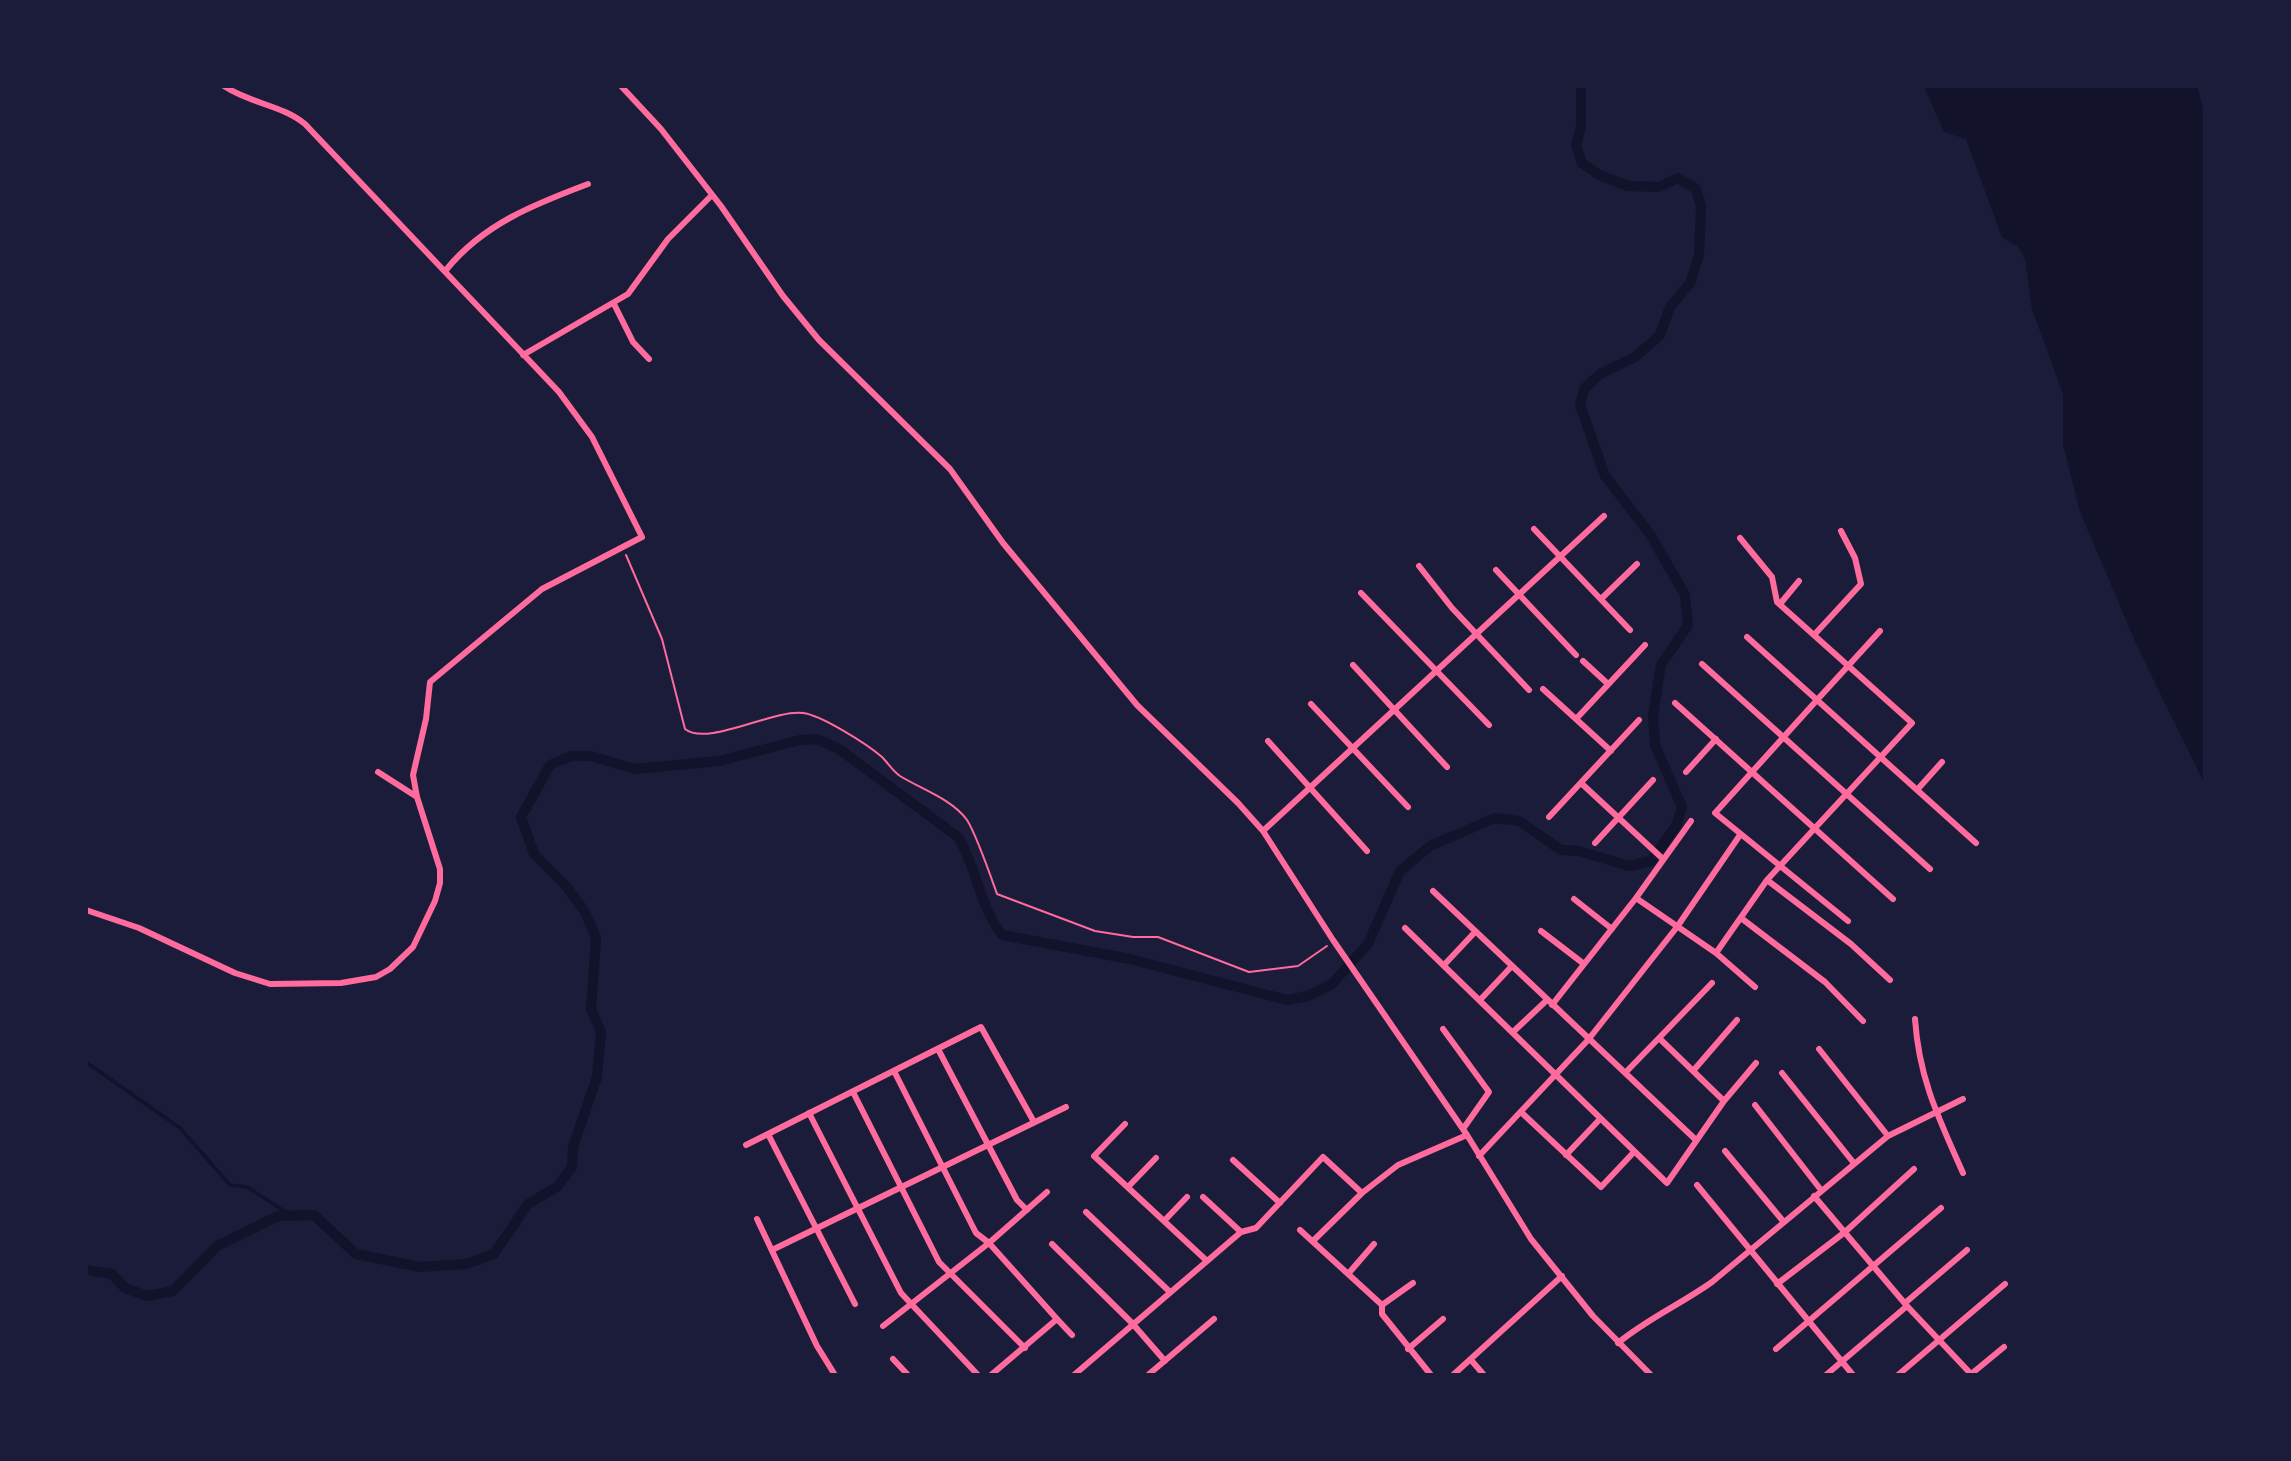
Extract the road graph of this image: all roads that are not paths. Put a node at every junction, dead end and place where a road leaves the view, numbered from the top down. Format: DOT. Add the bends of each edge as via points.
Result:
graph roads {
  1 [pos="224,86"];
  2 [pos="621,86"];
  3 [pos="589,184"];
  4 [pos="712,195"];
  5 [pos="446,270"];
  6 [pos="614,304"];
  7 [pos="523,355"];
  8 [pos="649,359"];
  9 [pos="1604,516"];
  10 [pos="1534,528"];
  11 [pos="1841,530"];
  12 [pos="1740,538"];
  13 [pos="1560,555"];
  14 [pos="1637,564"];
  15 [pos="1419,566"];
  16 [pos="1496,570"];
  17 [pos="1799,581"];
  18 [pos="1361,593"];
  19 [pos="1518,593"];
  20 [pos="1601,599"];
  21 [pos="1780,604"];
  22 [pos="1475,631"];
  23 [pos="1630,631"];
  24 [pos="1880,631"];
  25 [pos="1814,635"];
  26 [pos="1747,637"];
  27 [pos="1645,645"];
  28 [pos="1576,655"];
  29 [pos="1583,661"];
  30 [pos="1702,664"];
  31 [pos="1353,665"];
  32 [pos="1848,666"];
  33 [pos="1436,670"];
  34 [pos="1608,684"];
  35 [pos="1543,689"];
  36 [pos="1529,690"];
  37 [pos="1817,700"];
  38 [pos="1675,703"];
  39 [pos="1311,704"];
  40 [pos="1394,710"];
  41 [pos="1576,719"];
  42 [pos="1639,720"];
  43 [pos="1489,725"];
  44 [pos="1784,737"];
  45 [pos="1716,740"];
  46 [pos="1268,741"];
  47 [pos="1352,748"];
  48 [pos="1611,751"];
  49 [pos="1881,757"];
  50 [pos="1941,762"];
  51 [pos="1447,767"];
  52 [pos="378,772"];
  53 [pos="1686,772"];
  54 [pos="1752,772"];
  55 [pos="1653,780"];
  56 [pos="1581,783"];
  57 [pos="1311,788"];
  58 [pos="1917,790"];
  59 [pos="1847,794"];
  60 [pos="417,797"];
  61 [pos="1408,807"];
  62 [pos="1549,817"];
  63 [pos="1618,818"];
  64 [pos="1691,821"];
  65 [pos="1815,828"];
  66 [pos="1263,831"];
  67 [pos="1736,840"];
  68 [pos="1594,843"];
  69 [pos="1976,843"];
  70 [pos="1367,851"];
  71 [pos="1662,858"];
  72 [pos="1779,868"];
  73 [pos="1930,869"];
  74 [pos="1769,878"];
  75 [pos="1433,891"];
  76 [pos="1636,898"];
  77 [pos="1574,899"];
  78 [pos="1893,899"];
  79 [pos="86,911"];
  80 [pos="1741,918"];
  81 [pos="1847,922"];
  82 [pos="1677,927"];
  83 [pos="1405,928"];
  84 [pos="1612,929"];
  85 [pos="1541,931"];
  86 [pos="1475,932"];
  87 [pos="1716,953"];
  88 [pos="1584,964"];
  89 [pos="1444,965"];
  90 [pos="1511,967"];
  91 [pos="1890,980"];
  92 [pos="1712,983"];
  93 [pos="1755,987"];
  94 [pos="1479,1000"];
  95 [pos="1549,1002"];
  96 [pos="1915,1019"];
  97 [pos="1737,1020"];
  98 [pos="1863,1021"];
  99 [pos="1443,1029"];
  100 [pos="1513,1032"];
  101 [pos="1659,1038"];
  102 [pos="1588,1040"];
  103 [pos="938,1049"];
  104 [pos="1819,1049"];
  105 [pos="1756,1063"];
  106 [pos="894,1071"];
  107 [pos="1693,1071"];
  108 [pos="1626,1072"];
  109 [pos="1782,1073"];
  110 [pos="1555,1077"];
  111 [pos="853,1092"];
  112 [pos="1963,1099"];
  113 [pos="1724,1101"];
  114 [pos="1755,1105"];
  115 [pos="1066,1107"];
  116 [pos="1936,1112"];
  117 [pos="1522,1113"];
  118 [pos="809,1114"];
  119 [pos="1600,1119"];
  120 [pos="1034,1122"];
  121 [pos="1125,1125"];
  122 [pos="1465,1132"];
  123 [pos="768,1134"];
  124 [pos="1888,1136"];
  125 [pos="1696,1140"];
  126 [pos="746,1145"];
  127 [pos="988,1145"];
  128 [pos="1725,1151"];
  129 [pos="1634,1152"];
  130 [pos="1566,1154"];
  131 [pos="1479,1156"];
  132 [pos="1156,1158"];
  133 [pos="1233,1160"];
  134 [pos="1853,1162"];
  135 [pos="943,1167"];
  136 [pos="1914,1169"];
  137 [pos="1963,1173"];
  138 [pos="1697,1185"];
  139 [pos="901,1187"];
  140 [pos="1128,1187"];
  141 [pos="1821,1190"];
  142 [pos="1047,1192"];
  143 [pos="1362,1193"];
  144 [pos="1814,1196"];
  145 [pos="1186,1197"];
  146 [pos="1203,1197"];
  147 [pos="1280,1203"];
  148 [pos="1941,1208"];
  149 [pos="857,1209"];
  150 [pos="1027,1210"];
  151 [pos="1086,1212"];
  152 [pos="757,1219"];
  153 [pos="1164,1221"];
  154 [pos="1783,1221"];
  155 [pos="817,1228"];
  156 [pos="1300,1230"];
  157 [pos="1241,1232"];
  158 [pos="1845,1232"];
  159 [pos="1313,1241"];
  160 [pos="989,1243"];
  161 [pos="1052,1244"];
  162 [pos="1374,1244"];
  163 [pos="772,1250"];
  164 [pos="1750,1251"];
  165 [pos="1967,1251"];
  166 [pos="1208,1262"];
  167 [pos="1874,1267"];
  168 [pos="952,1273"];
  169 [pos="1348,1273"];
  170 [pos="1562,1276"];
  171 [pos="1413,1283"];
  172 [pos="1777,1284"];
  173 [pos="2005,1284"];
  174 [pos="1170,1292"];
  175 [pos="911,1301"];
  176 [pos="855,1304"];
  177 [pos="1906,1304"];
  178 [pos="1382,1305"];
  179 [pos="1057,1319"];
  180 [pos="1214,1319"];
  181 [pos="1443,1319"];
  182 [pos="1810,1322"];
  183 [pos="1132,1324"];
  184 [pos="883,1326"];
  185 [pos="1072,1335"];
  186 [pos="1940,1339"];
  187 [pos="1618,1343"];
  188 [pos="2004,1347"];
  189 [pos="1025,1348"];
  190 [pos="1408,1349"];
  191 [pos="1776,1349"];
  192 [pos="893,1359"];
  193 [pos="1471,1360"];
  194 [pos="1165,1361"];
  195 [pos="1841,1362"];
  196 [pos="835,1375"];
  197 [pos="908,1375"];
  198 [pos="978,1375"];
  199 [pos="991,1375"];
  200 [pos="1074,1375"];
  201 [pos="1148,1375"];
  202 [pos="1431,1375"];
  203 [pos="1453,1375"];
  204 [pos="1484,1375"];
  205 [pos="1651,1375"];
  206 [pos="1826,1375"];
  207 [pos="1853,1375"];
  208 [pos="1898,1375"];
  209 [pos="1971,1375"];
  1 -- 5 [label="street" via="299,119"];
  2 -- 4 [label="street"];
  3 -- 5 [label="street" via="501,222"];
  4 -- 6 [label="street"];
  4 -- 66 [label="street" via="818,340 950,469 1003,544 1137,705"];
  5 -- 7 [label="street"];
  6 -- 7 [label="street"];
  6 -- 8 [label="street" via="633,342"];
  7 -- 60 [label="street" via="567,402 604,458 642,535 529,598 430,682 413,775"];
  9 -- 13 [label="street"];
  10 -- 13 [label="street"];
  11 -- 25 [label="street" via="1861,583"];
  12 -- 21 [label="street" via="1772,577"];
  13 -- 19 [label="street"];
  13 -- 20 [label="street"];
  14 -- 20 [label="street"];
  15 -- 22 [label="street"];
  16 -- 19 [label="street"];
  17 -- 21 [label="street"];
  18 -- 33 [label="street"];
  19 -- 22 [label="street"];
  19 -- 28 [label="street"];
  20 -- 23 [label="street"];
  21 -- 25 [label="street"];
  22 -- 33 [label="street"];
  22 -- 36 [label="street"];
  24 -- 32 [label="street"];
  25 -- 32 [label="street"];
  26 -- 37 [label="street"];
  27 -- 34 [label="street"];
  29 -- 34 [label="street"];
  30 -- 44 [label="street"];
  31 -- 40 [label="street"];
  32 -- 37 [label="street"];
  32 -- 49 [label="street" via="1912,723"];
  33 -- 40 [label="street"];
  33 -- 43 [label="street"];
  34 -- 41 [label="street"];
  35 -- 41 [label="street"];
  37 -- 44 [label="street"];
  37 -- 49 [label="street"];
  38 -- 45 [label="street"];
  39 -- 47 [label="street"];
  40 -- 47 [label="street"];
  40 -- 51 [label="street"];
  41 -- 48 [label="street"];
  42 -- 48 [label="street"];
  44 -- 54 [label="street"];
  44 -- 59 [label="street"];
  45 -- 53 [label="street"];
  45 -- 54 [label="street"];
  46 -- 57 [label="street"];
  47 -- 57 [label="street"];
  47 -- 61 [label="street"];
  48 -- 56 [label="street"];
  49 -- 58 [label="street"];
  49 -- 59 [label="street"];
  50 -- 58 [label="street"];
  52 -- 60 [label="street"];
  54 -- 65 [label="street"];
  54 -- 67 [label="street" via="1715,813"];
  55 -- 63 [label="street"];
  56 -- 62 [label="street"];
  56 -- 63 [label="street"];
  57 -- 66 [label="street"];
  57 -- 70 [label="street"];
  58 -- 69 [label="street"];
  59 -- 65 [label="street"];
  59 -- 73 [label="street"];
  60 -- 79 [label="street" via="440,869 440,883 414,947 376,976 341,983 255,981 139,928"];
  63 -- 68 [label="street"];
  63 -- 71 [label="street"];
  64 -- 71 [label="street"];
  65 -- 72 [label="street"];
  65 -- 78 [label="street"];
  66 -- 122 [label="street"];
  67 -- 72 [label="street"];
  67 -- 82 [label="street"];
  71 -- 76 [label="street"];
  72 -- 74 [label="street"];
  72 -- 81 [label="street"];
  74 -- 80 [label="street"];
  74 -- 91 [label="street"];
  75 -- 86 [label="street"];
  76 -- 82 [label="street"];
  76 -- 84 [label="street"];
  77 -- 84 [label="street"];
  80 -- 87 [label="street"];
  80 -- 98 [label="street" via="1825,982"];
  82 -- 87 [label="street"];
  82 -- 102 [label="street"];
  83 -- 89 [label="street"];
  84 -- 88 [label="street"];
  85 -- 88 [label="street"];
  86 -- 89 [label="street"];
  86 -- 90 [label="street"];
  87 -- 93 [label="street"];
  88 -- 95 [label="street"];
  89 -- 94 [label="street"];
  90 -- 94 [label="street"];
  90 -- 95 [label="street"];
  92 -- 101 [label="street"];
  94 -- 100 [label="street"];
  95 -- 100 [label="street"];
  95 -- 102 [label="street"];
  96 -- 116 [label="street" via="1917,1058"];
  97 -- 107 [label="street"];
  99 -- 122 [label="street" via="1489,1092"];
  100 -- 110 [label="street"];
  101 -- 107 [label="street"];
  101 -- 108 [label="street"];
  102 -- 108 [label="street"];
  102 -- 110 [label="street"];
  103 -- 106 [label="street"];
  103 -- 120 [label="street" via="981,1027"];
  103 -- 127 [label="street"];
  104 -- 124 [label="street"];
  105 -- 113 [label="street"];
  106 -- 111 [label="street"];
  106 -- 135 [label="street"];
  107 -- 113 [label="street"];
  108 -- 125 [label="street"];
  109 -- 134 [label="street"];
  110 -- 117 [label="street"];
  110 -- 119 [label="street"];
  111 -- 118 [label="street"];
  111 -- 139 [label="street"];
  112 -- 116 [label="street"];
  113 -- 125 [label="street"];
  114 -- 141 [label="street"];
  115 -- 120 [label="street"];
  116 -- 124 [label="street"];
  116 -- 137 [label="street"];
  117 -- 130 [label="street"];
  117 -- 131 [label="street"];
  118 -- 123 [label="street"];
  118 -- 149 [label="street"];
  119 -- 129 [label="street"];
  119 -- 130 [label="street"];
  120 -- 127 [label="street"];
  121 -- 140 [label="street" via="1094,1156"];
  122 -- 131 [label="street"];
  122 -- 143 [label="street" via="1398,1165"];
  123 -- 126 [label="street"];
  123 -- 155 [label="street"];
  124 -- 134 [label="street"];
  125 -- 129 [label="street" via="1667,1183"];
  127 -- 135 [label="street"];
  127 -- 150 [label="street"];
  128 -- 154 [label="street"];
  129 -- 130 [label="street" via="1601,1186"];
  131 -- 170 [label="street" via="1531,1238"];
  132 -- 140 [label="street"];
  133 -- 147 [label="street"];
  134 -- 141 [label="street"];
  135 -- 139 [label="street"];
  135 -- 160 [label="street" via="976,1233"];
  136 -- 158 [label="street"];
  138 -- 164 [label="street"];
  139 -- 149 [label="street"];
  139 -- 168 [label="street" via="939,1262"];
  140 -- 153 [label="street"];
  141 -- 144 [label="street"];
  142 -- 150 [label="street"];
  143 -- 147 [label="street" via="1323,1157"];
  143 -- 159 [label="street"];
  144 -- 154 [label="street"];
  144 -- 158 [label="street"];
  145 -- 153 [label="street"];
  146 -- 157 [label="street"];
  147 -- 157 [label="street" via="1256,1228"];
  148 -- 167 [label="street"];
  149 -- 155 [label="street"];
  149 -- 175 [label="street" via="901,1293"];
  150 -- 160 [label="street"];
  151 -- 174 [label="street"];
  152 -- 163 [label="street"];
  153 -- 166 [label="street"];
  154 -- 164 [label="street"];
  155 -- 163 [label="street"];
  155 -- 176 [label="street"];
  156 -- 159 [label="street"];
  157 -- 166 [label="street"];
  158 -- 167 [label="street"];
  158 -- 172 [label="street"];
  159 -- 169 [label="street"];
  160 -- 168 [label="street"];
  160 -- 179 [label="street"];
  161 -- 183 [label="street"];
  162 -- 169 [label="street"];
  163 -- 196 [label="street"];
  164 -- 172 [label="street"];
  164 -- 187 [label="street" via="1686,1300"];
  165 -- 177 [label="street"];
  166 -- 174 [label="street"];
  167 -- 177 [label="street"];
  167 -- 182 [label="street"];
  168 -- 175 [label="street"];
  168 -- 189 [label="street"];
  169 -- 178 [label="street"];
  170 -- 187 [label="street"];
  170 -- 193 [label="street"];
  171 -- 178 [label="street"];
  172 -- 182 [label="street"];
  173 -- 186 [label="street"];
  174 -- 183 [label="street"];
  175 -- 184 [label="street"];
  175 -- 198 [label="street"];
  177 -- 186 [label="street"];
  177 -- 195 [label="street"];
  178 -- 190 [label="street" via="1382,1314"];
  179 -- 185 [label="street"];
  179 -- 189 [label="street"];
  180 -- 194 [label="street"];
  181 -- 190 [label="street"];
  182 -- 191 [label="street"];
  182 -- 195 [label="street"];
  183 -- 194 [label="street"];
  183 -- 200 [label="street"];
  186 -- 208 [label="street"];
  186 -- 209 [label="street"];
  187 -- 205 [label="street"];
  188 -- 209 [label="street"];
  189 -- 199 [label="street"];
  190 -- 202 [label="street"];
  192 -- 197 [label="street"];
  193 -- 203 [label="street"];
  193 -- 204 [label="street"];
  194 -- 201 [label="street"];
  195 -- 206 [label="street"];
  195 -- 207 [label="street"];
}
